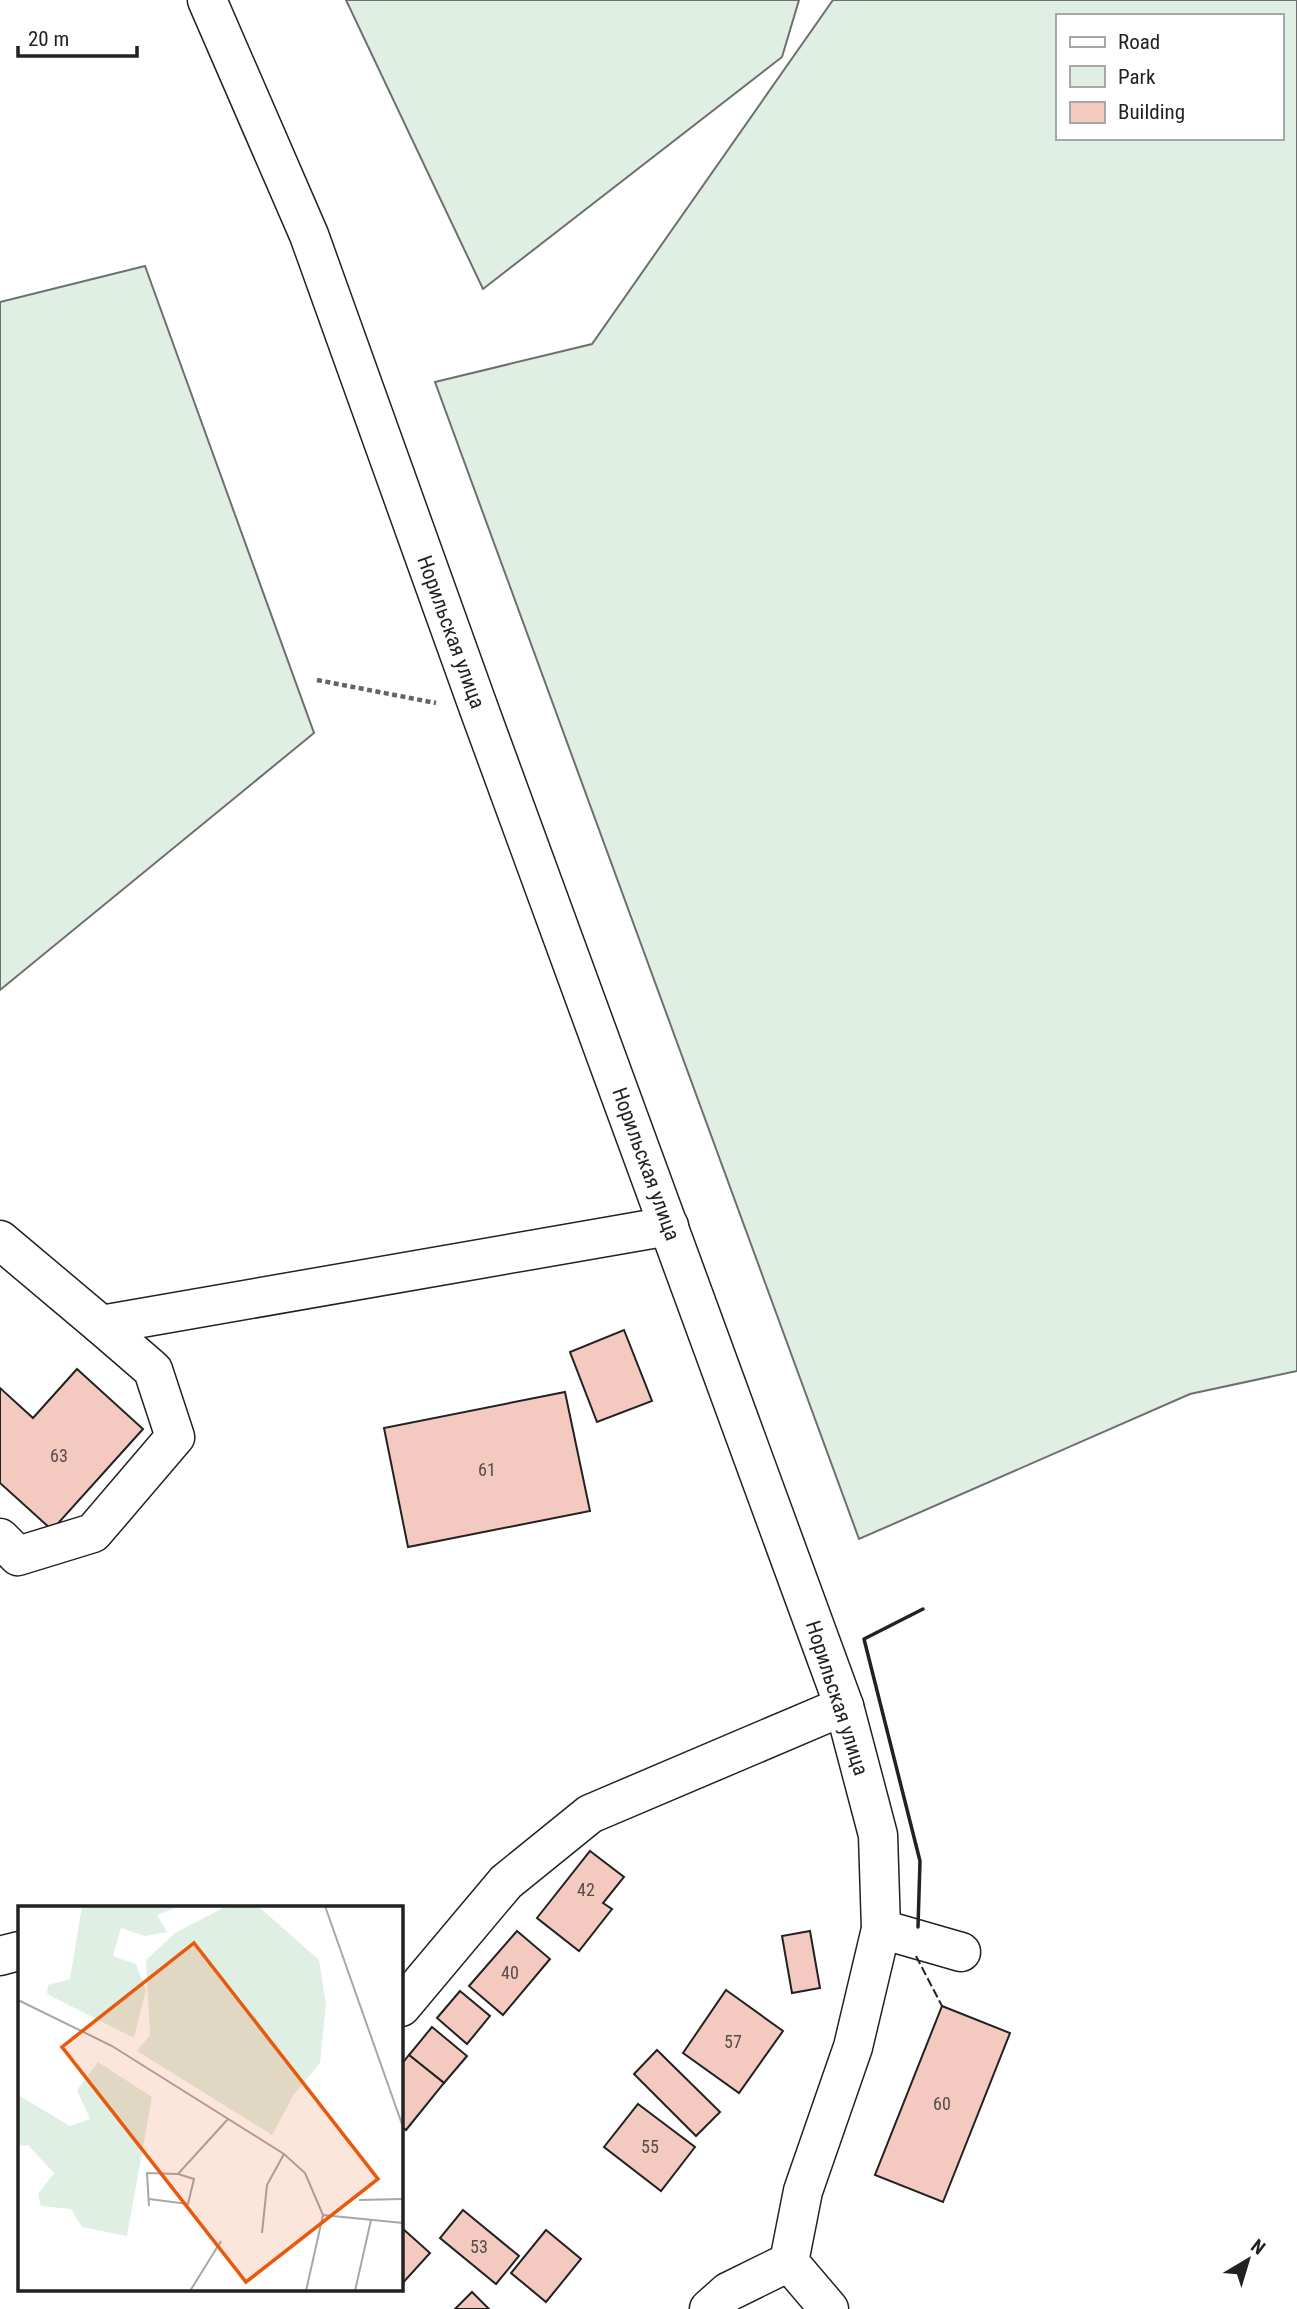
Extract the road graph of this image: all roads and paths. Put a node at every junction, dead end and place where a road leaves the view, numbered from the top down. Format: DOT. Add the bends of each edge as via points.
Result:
graph roads {
  1 [pos="207,0"];
  2 [pos="317,680"];
  3 [pos="479,709"];
  4 [pos="669,1226"];
  5 [pos="0,1240"];
  6 [pos="102,1325"];
  7 [pos="0,1538"];
  8 [pos="844,1706"];
  9 [pos="881,1929"];
  10 [pos="18,1951"];
  11 [pos="961,1952"];
  12 [pos="0,1956"];
  13 [pos="402,2006"];
  14 [pos="789,2262"];
  15 [pos="709,2309"];
  16 [pos="829,2309"];
  1 -- 3 [label="main road, Норильская улица" via="309,235"];
  2 -- 3 [label="path"];
  3 -- 4 [label="main road, Норильская улица"];
  4 -- 6 [label="main road"];
  4 -- 8 [label="main road, Норильская улица"];
  5 -- 6 [label="main road"];
  6 -- 7 [label="main road" via="153,1370 175,1437 93,1533 18,1556"];
  8 -- 9 [label="main road, Норильская улица" via="878,1835"];
  8 -- 13 [label="main road" via="590,1814 506,1882"];
  9 -- 11 [label="main road"];
  9 -- 14 [label="main road, Норильская улица" via="853,2047 803,2191"];
  10 -- 12 [label="main road"];
  14 -- 15 [label="main road" via="728,2292"];
  14 -- 16 [label="main road"];
}
